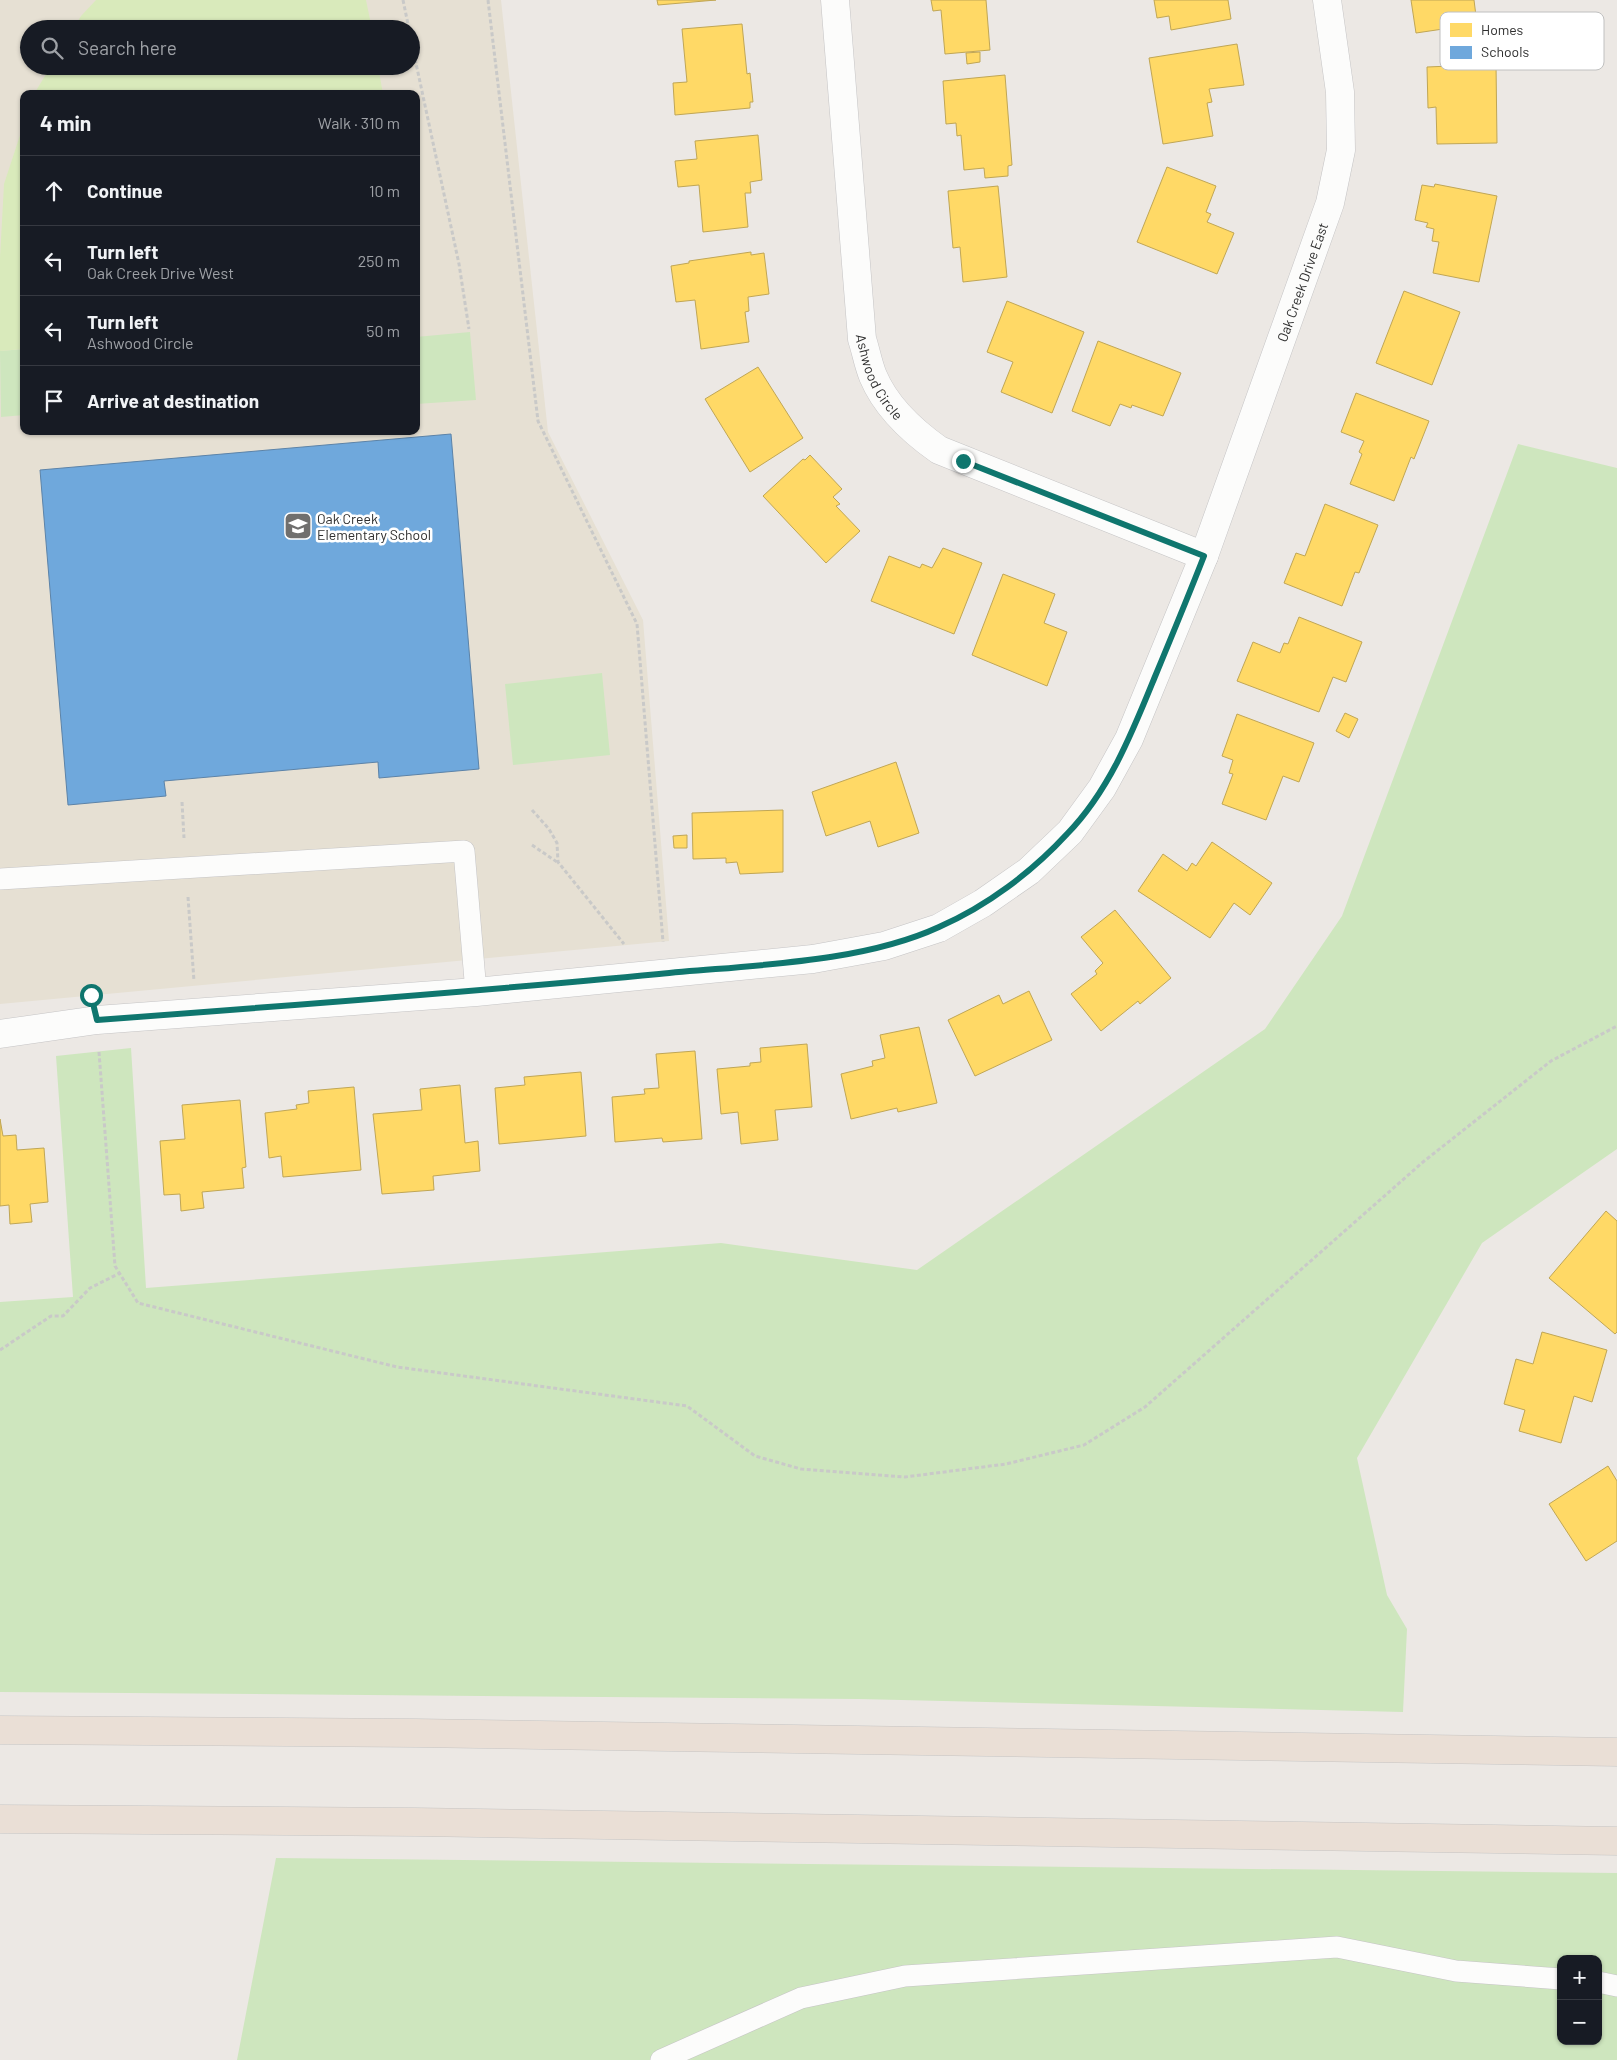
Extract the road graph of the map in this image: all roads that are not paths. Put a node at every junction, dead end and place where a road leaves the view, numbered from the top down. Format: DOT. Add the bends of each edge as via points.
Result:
graph roads {
  1 [pos="835,0"];
  2 [pos="1327,0"];
  3 [pos="1204,556"];
  4 [pos="0,879"];
  5 [pos="476,992"];
  6 [pos="0,1034"];
  7 [pos="0,1730"];
  8 [pos="1617,1752"];
  9 [pos="0,1819"];
  10 [pos="1617,1841"];
  11 [pos="1557,1979"];
  12 [pos="1602,1983"];
  13 [pos="1617,1986"];
  14 [pos="661,2060"];
  1 -- 3 [label="street, Ashwood Circle" via="862,339 873,376 890,405 914,433 939,450"];
  2 -- 3 [label="street, Oak Creek Drive East" via="1340,92 1341,150 1330,203"];
  3 -- 5 [label="street, Oak Creek Drive East" via="1130,739 1102,788 1070,832 1029,871 983,903 939,928 893,943 813,959"];
  4 -- 5 [label="lane" via="464,852"];
  5 -- 6 [label="street, Oak Creek Drive East" via="97,1020"];
  7 -- 8 [label="highway" via="436,1733"];
  9 -- 10 [label="highway" via="425,1822"];
  11 -- 14 [label="lane" via="1456,1971 1337,1947 905,1976 801,1998"];
  12 -- 13 [label="lane"];
}
